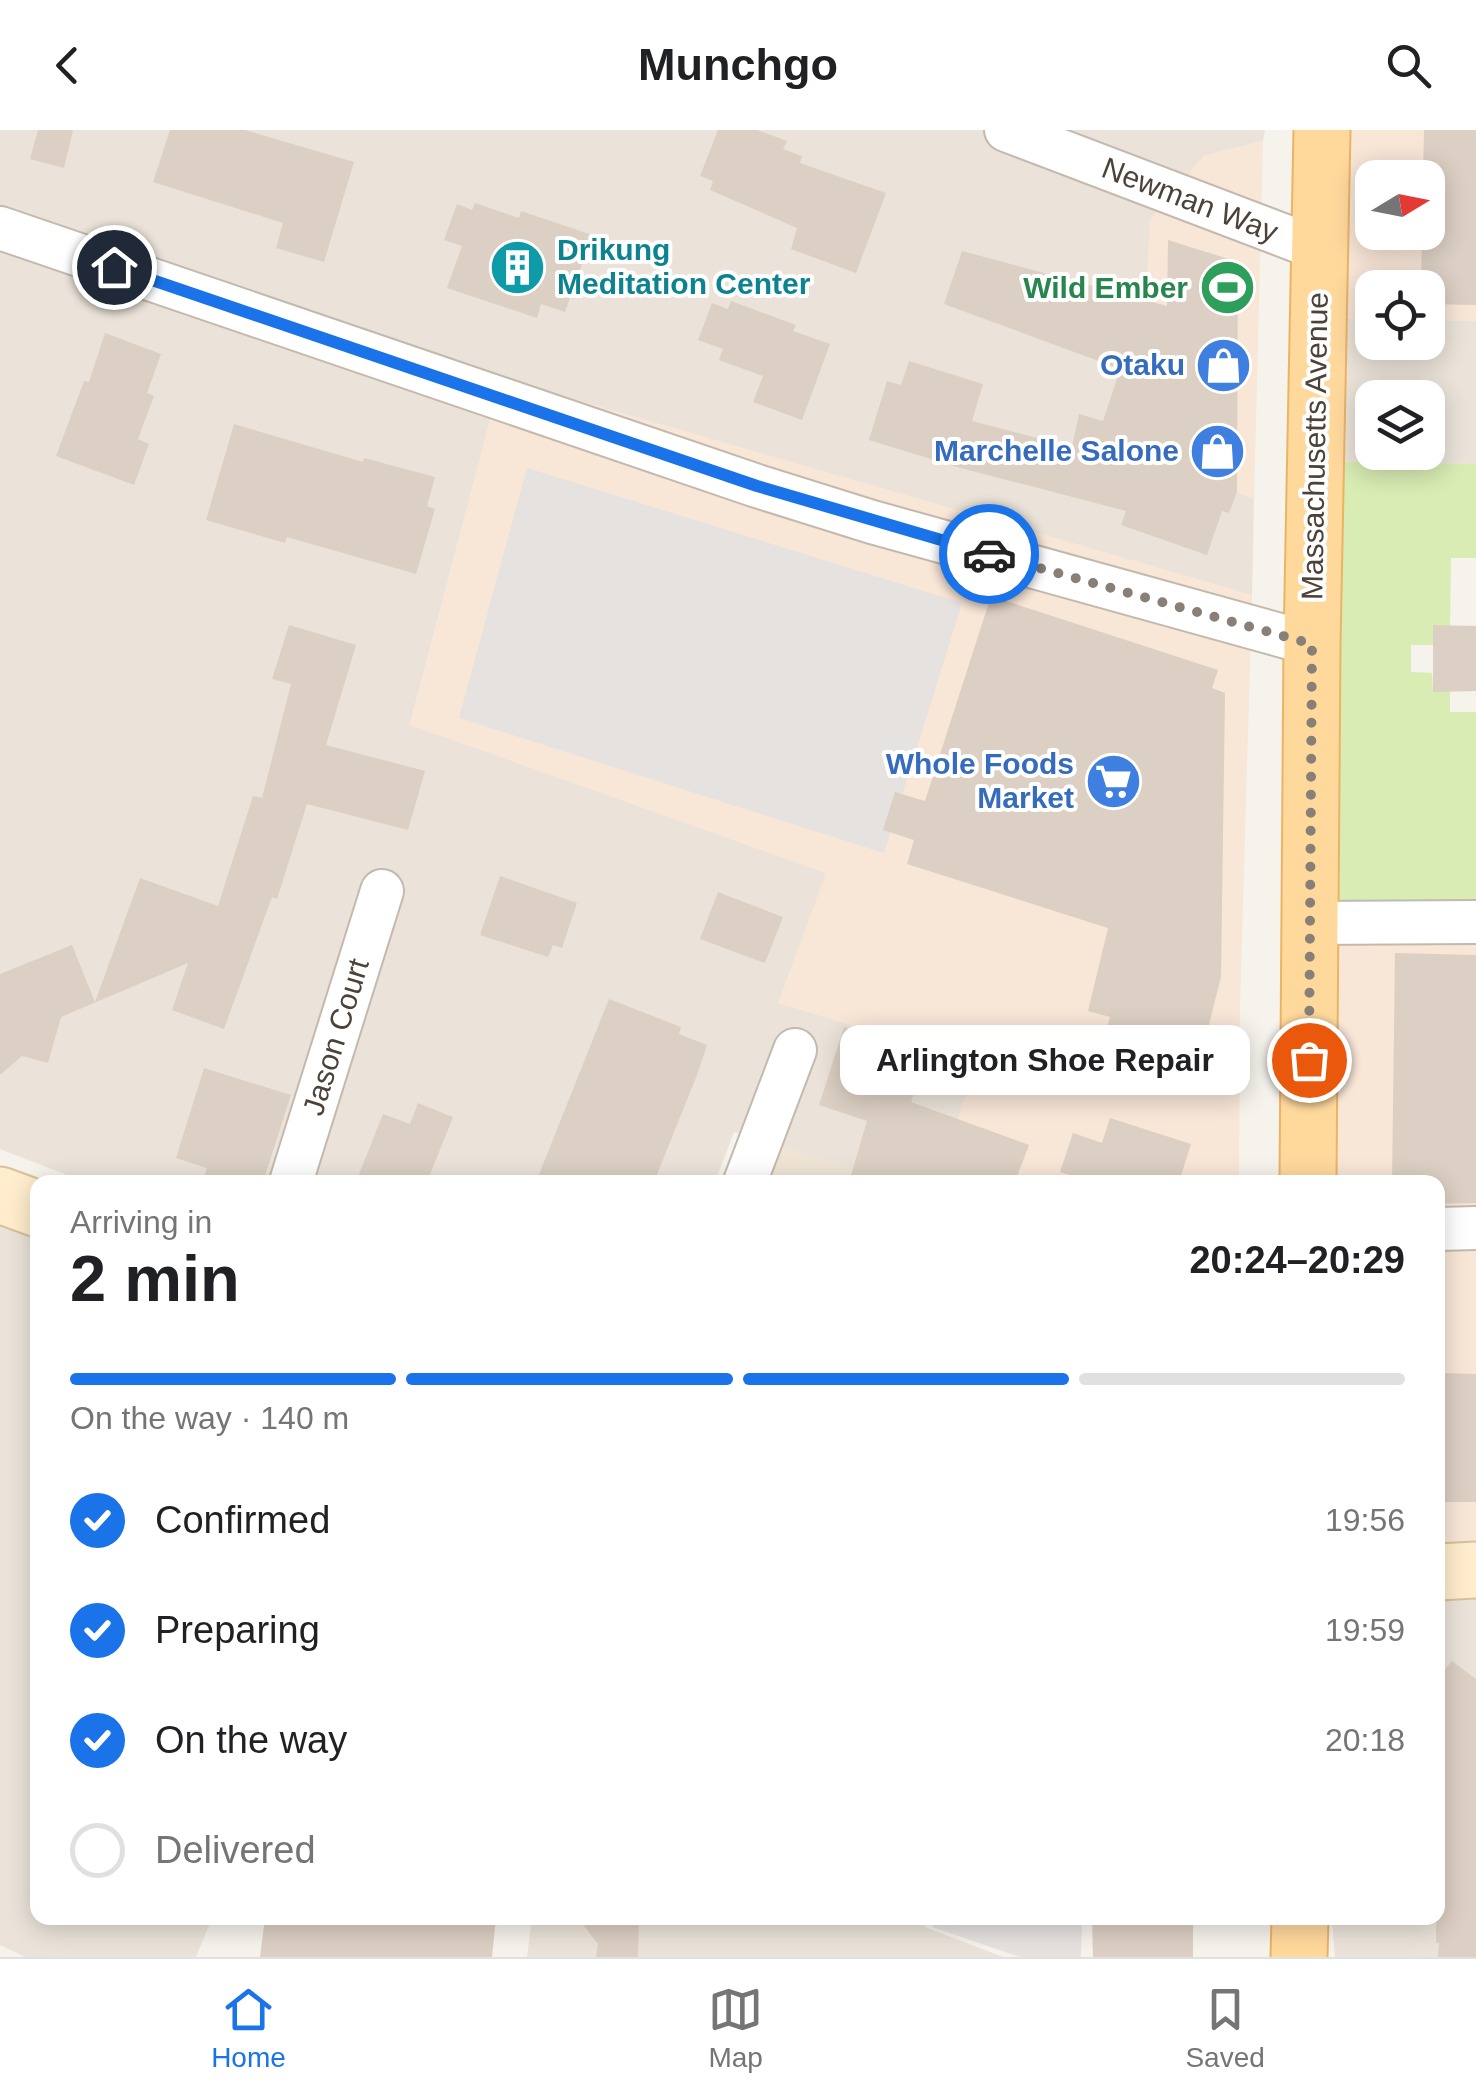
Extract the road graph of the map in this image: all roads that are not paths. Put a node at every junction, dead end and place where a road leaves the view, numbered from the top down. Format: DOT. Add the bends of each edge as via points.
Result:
graph roads {
  1 [pos="1006,130"];
  2 [pos="1322,130"];
  3 [pos="0,228"];
  4 [pos="1319,248"];
  5 [pos="1312,644"];
  6 [pos="382,891"];
  7 [pos="1476,922"];
  8 [pos="1310,923"];
  9 [pos="795,1050"];
  10 [pos="293,1175"];
  11 [pos="747,1175"];
  12 [pos="1308,1175"];
  13 [pos="0,1195"];
  14 [pos="30,1206"];
  15 [pos="1476,1228"];
  16 [pos="1445,1229"];
  17 [pos="1476,1570"];
  18 [pos="1445,1572"];
  19 [pos="1300,1925"];
  20 [pos="1299,1957"];
  1 -- 4 [label="street, Newman Way"];
  2 -- 4 [label="main road, Massachusetts Avenue"];
  3 -- 5 [label="street" via="856,517"];
  4 -- 5 [label="main road, Massachusetts Avenue"];
  5 -- 8 [label="main road, Massachusetts Avenue"];
  6 -- 10 [label="street, Jason Court"];
  7 -- 8 [label="street"];
  8 -- 12 [label="main road, Massachusetts Avenue"];
  9 -- 11 [label="street"];
  13 -- 14 [label="street"];
  15 -- 16 [label="street"];
  17 -- 18 [label="street"];
  19 -- 20 [label="main road"];
}
